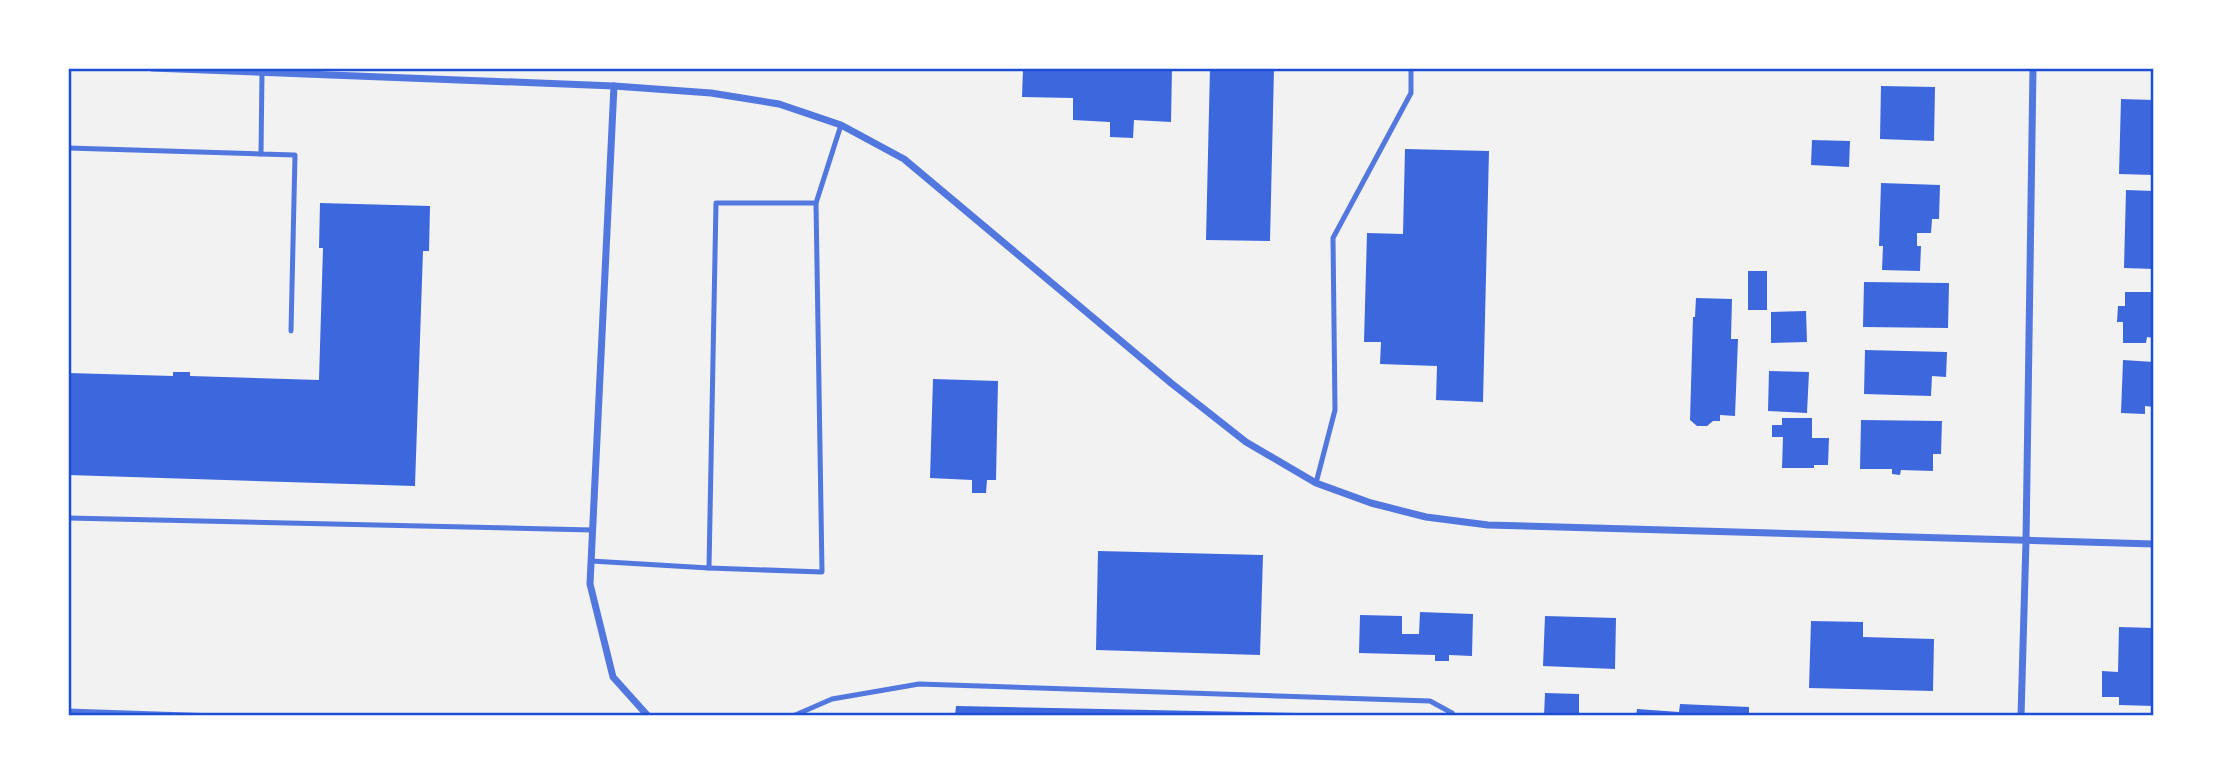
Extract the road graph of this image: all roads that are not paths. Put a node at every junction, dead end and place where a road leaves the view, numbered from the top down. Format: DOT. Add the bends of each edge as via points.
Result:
graph roads {
  1 [pos="152,68"];
  2 [pos="1411,68"];
  3 [pos="2033,68"];
  4 [pos="262,72"];
  5 [pos="614,86"];
  6 [pos="841,125"];
  7 [pos="68,148"];
  8 [pos="261,154"];
  9 [pos="816,203"];
  10 [pos="291,331"];
  11 [pos="1316,483"];
  12 [pos="68,518"];
  13 [pos="592,530"];
  14 [pos="2026,541"];
  15 [pos="2154,544"];
  16 [pos="591,561"];
  17 [pos="709,568"];
  18 [pos="68,711"];
  19 [pos="216,716"];
  20 [pos="649,716"];
  21 [pos="793,716"];
  22 [pos="1454,716"];
  23 [pos="2021,716"];
  1 -- 4 [label="street"];
  2 -- 11 [label="lane" via="1411,93 1333,238 1335,410"];
  3 -- 14 [label="street"];
  4 -- 5 [label="street"];
  4 -- 8 [label="lane"];
  5 -- 6 [label="street" via="711,93 779,104"];
  5 -- 13 [label="street"];
  6 -- 9 [label="lane"];
  6 -- 11 [label="street" via="904,159 1246,442"];
  7 -- 8 [label="lane"];
  8 -- 10 [label="lane" via="295,155"];
  9 -- 17 [label="lane" via="716,203"];
  9 -- 17 [label="lane" via="822,572"];
  11 -- 14 [label="street" via="1426,517 1488,525"];
  12 -- 13 [label="lane"];
  13 -- 16 [label="street"];
  14 -- 15 [label="street"];
  14 -- 23 [label="street"];
  16 -- 17 [label="lane"];
  16 -- 20 [label="street" via="590,584 613,677"];
  18 -- 19 [label="lane"];
  21 -- 22 [label="lane" via="832,699 919,684 1430,701"];
}
